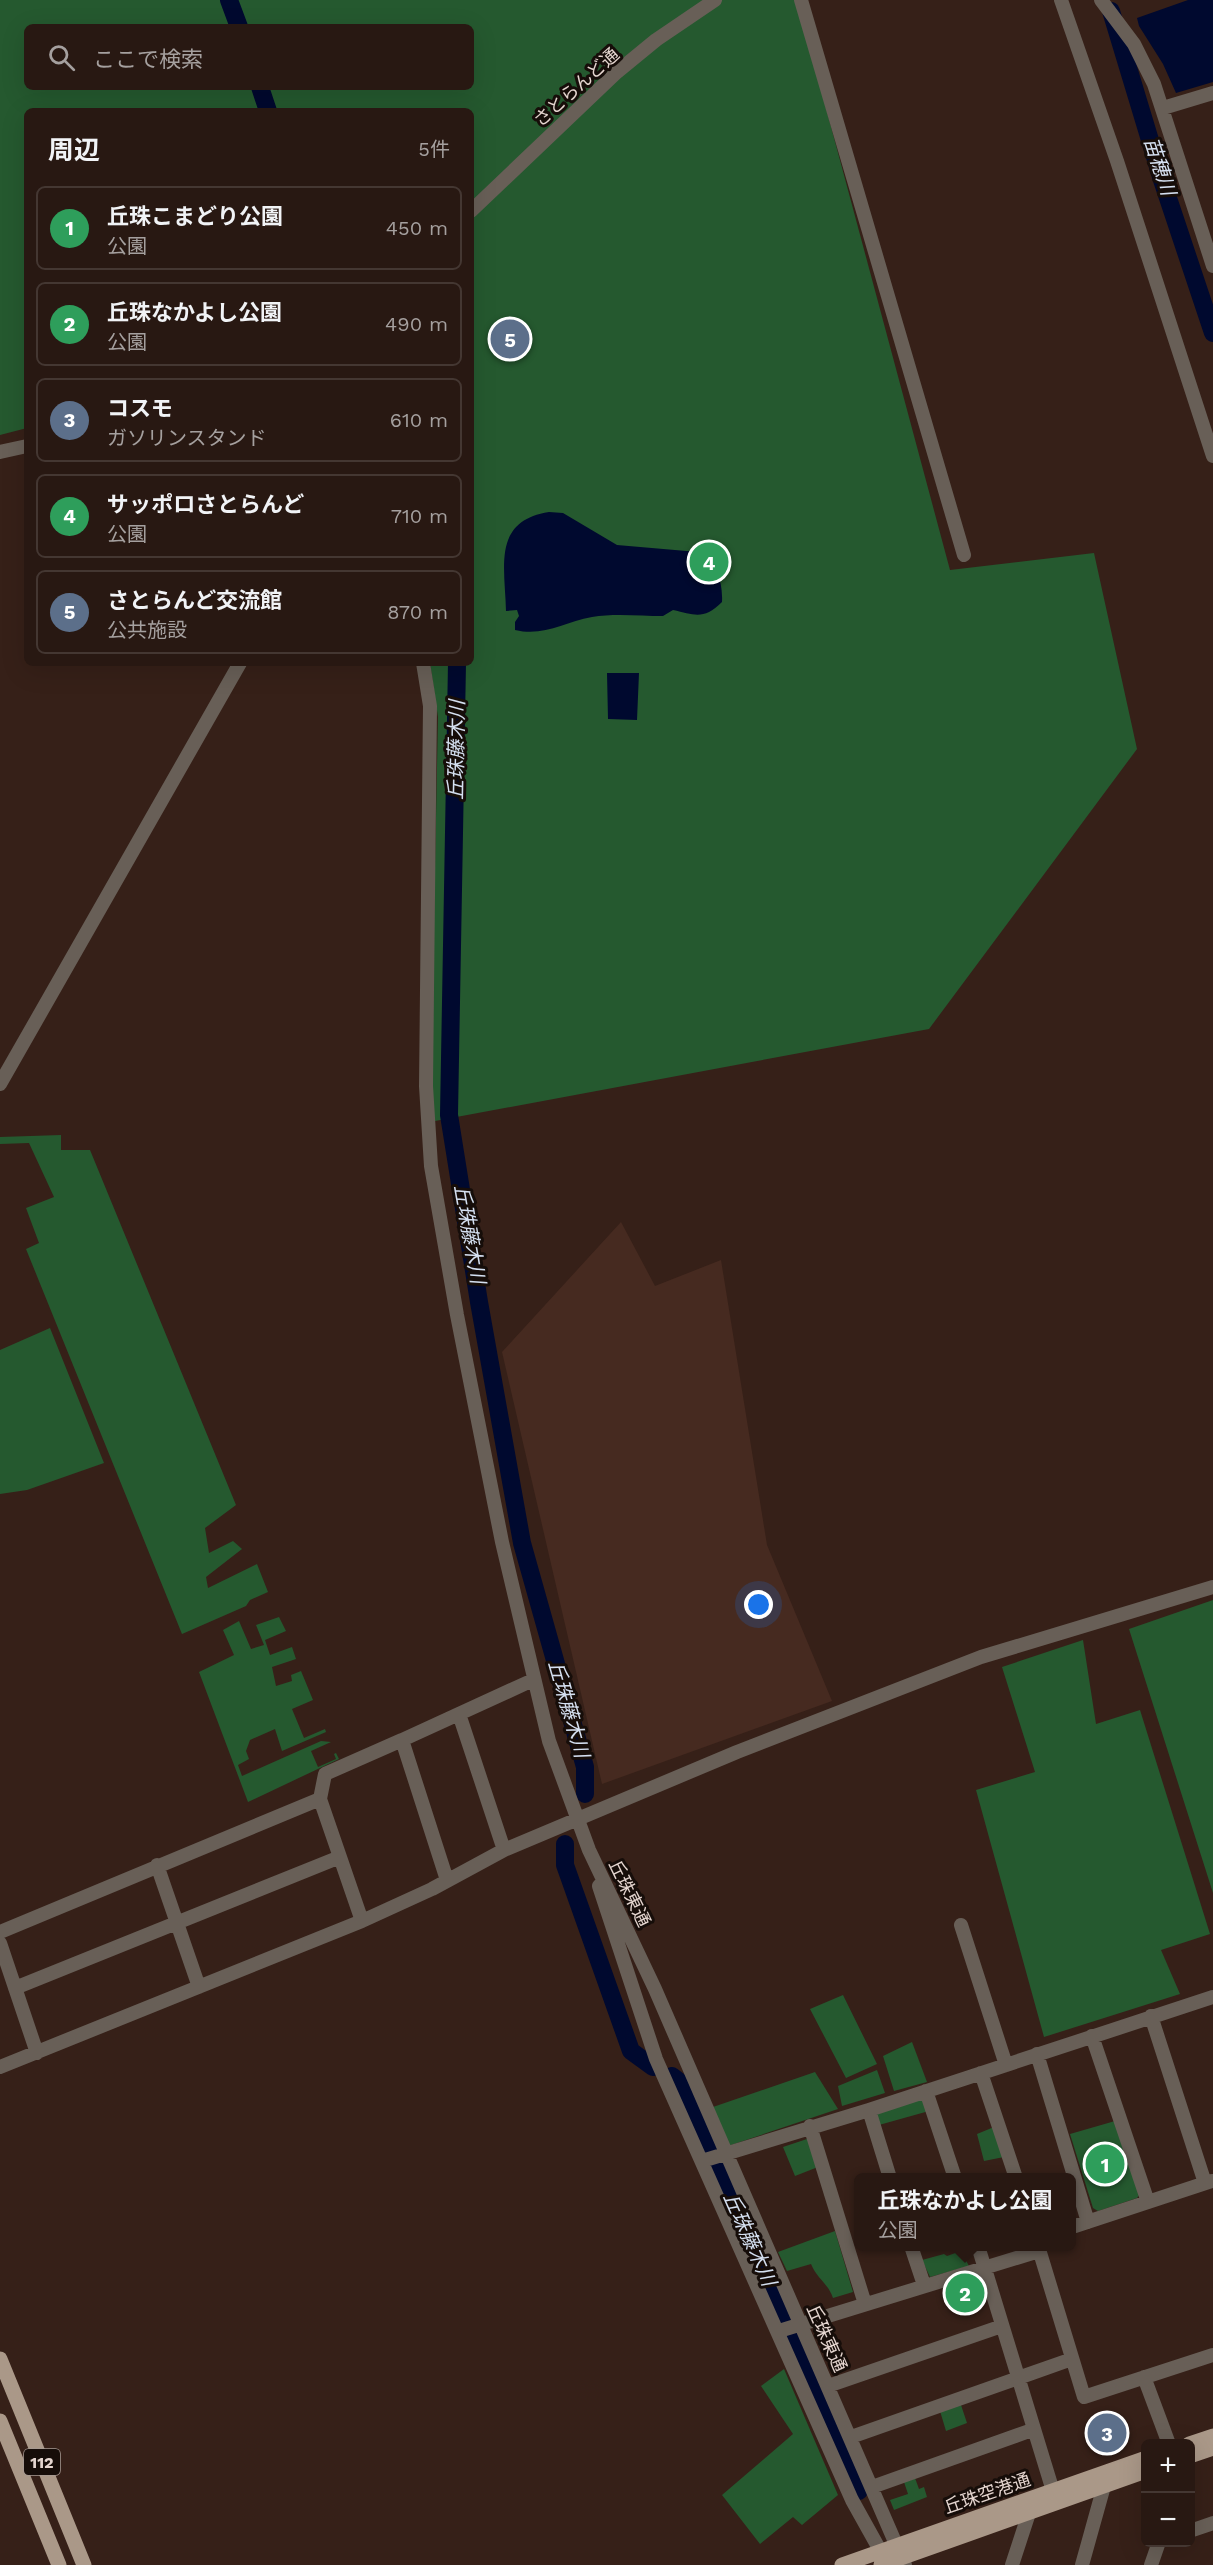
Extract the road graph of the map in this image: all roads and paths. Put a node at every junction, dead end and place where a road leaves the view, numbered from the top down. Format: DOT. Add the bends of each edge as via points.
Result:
graph roads {
  1 [pos="715,0"];
  2 [pos="801,0"];
  3 [pos="1061,0"];
  4 [pos="1101,0"];
  5 [pos="1213,93"];
  6 [pos="1163,108"];
  7 [pos="474,208"];
  8 [pos="1213,266"];
  9 [pos="24,447"];
  10 [pos="0,452"];
  11 [pos="1213,456"];
  12 [pos="964,555"];
  13 [pos="238,666"];
  14 [pos="423,666"];
  15 [pos="0,1084"];
  16 [pos="1213,1587"];
  17 [pos="533,1680"];
  18 [pos="459,1714"];
  19 [pos="402,1740"];
  20 [pos="320,1799"];
  21 [pos="576,1819"];
  22 [pos="504,1850"];
  23 [pos="589,1850"];
  24 [pos="340,1857"];
  25 [pos="157,1865"];
  26 [pos="447,1880"];
  27 [pos="363,1921"];
  28 [pos="177,1923"];
  29 [pos="961,1925"];
  30 [pos="0,1932"];
  31 [pos="0,1943"];
  32 [pos="199,1987"];
  33 [pos="15,1988"];
  34 [pos="1213,1997"];
  35 [pos="1151,2016"];
  36 [pos="1092,2036"];
  37 [pos="37,2053"];
  38 [pos="1037,2054"];
  39 [pos="1006,2065"];
  40 [pos="0,2067"];
  41 [pos="981,2073"];
  42 [pos="926,2091"];
  43 [pos="869,2110"];
  44 [pos="810,2127"];
  45 [pos="726,2152"];
  46 [pos="702,2161"];
  47 [pos="888,2173"];
  48 [pos="953,2173"];
  49 [pos="1014,2173"];
  50 [pos="1073,2173"];
  51 [pos="1076,2182"];
  52 [pos="1209,2182"];
  53 [pos="1148,2202"];
  54 [pos="1088,2222"];
  55 [pos="1076,2226"];
  56 [pos="913,2251"];
  57 [pos="979,2251"];
  58 [pos="1032,2251"];
  59 [pos="1039,2251"];
  60 [pos="984,2267"];
  61 [pos="924,2285"];
  62 [pos="865,2304"];
  63 [pos="801,2324"];
  64 [pos="1002,2326"];
  65 [pos="779,2331"];
  66 [pos="1213,2355"];
  67 [pos="0,2359"];
  68 [pos="1072,2359"];
  69 [pos="1144,2377"];
  70 [pos="1019,2378"];
  71 [pos="828,2386"];
  72 [pos="0,2421"];
  73 [pos="1032,2430"];
  74 [pos="1213,2436"];
  75 [pos="852,2437"];
  76 [pos="1167,2439"];
  77 [pos="1195,2442"];
  78 [pos="1213,2448"];
  79 [pos="1195,2455"];
  80 [pos="1141,2460"];
  81 [pos="1141,2472"];
  82 [pos="1102,2480"];
  83 [pos="872,2487"];
  84 [pos="1053,2491"];
  85 [pos="1029,2513"];
  86 [pos="1213,2523"];
  87 [pos="1195,2530"];
  88 [pos="1157,2547"];
  89 [pos="891,2559"];
  90 [pos="59,2565"];
  91 [pos="84,2565"];
  92 [pos="842,2565"];
  93 [pos="1012,2565"];
  94 [pos="1082,2565"];
  95 [pos="1151,2565"];
  1 -- 7 [label="street, さとらんど通" via="617,72"];
  2 -- 12 [label="street"];
  3 -- 11 [label="street"];
  4 -- 6 [label="street" via="1144,61"];
  5 -- 6 [label="street"];
  6 -- 8 [label="street"];
  9 -- 10 [label="street"];
  13 -- 15 [label="street"];
  14 -- 17 [label="street" via="430,706 428,1139 457,1315"];
  16 -- 21 [label="street" via="981,1657"];
  17 -- 18 [label="street"];
  17 -- 21 [label="street"];
  18 -- 19 [label="street"];
  18 -- 22 [label="street"];
  19 -- 20 [label="street" via="326,1774"];
  19 -- 26 [label="street"];
  20 -- 24 [label="street"];
  20 -- 25 [label="street"];
  21 -- 22 [label="street"];
  21 -- 23 [label="street"];
  22 -- 26 [label="street"];
  23 -- 45 [label="street, 丘珠東通"];
  23 -- 46 [label="street, 丘珠東通" via="656,2059"];
  24 -- 27 [label="street"];
  24 -- 28 [label="street"];
  25 -- 28 [label="street"];
  25 -- 30 [label="street"];
  26 -- 27 [label="street"];
  27 -- 32 [label="street"];
  28 -- 32 [label="street"];
  28 -- 33 [label="street"];
  29 -- 39 [label="street"];
  31 -- 33 [label="street"];
  32 -- 37 [label="street"];
  33 -- 37 [label="street"];
  34 -- 35 [label="street"];
  35 -- 36 [label="street"];
  35 -- 52 [label="street"];
  36 -- 38 [label="street"];
  36 -- 53 [label="street"];
  37 -- 40 [label="street"];
  38 -- 39 [label="street"];
  38 -- 50 [label="street"];
  39 -- 41 [label="street"];
  41 -- 42 [label="street"];
  41 -- 49 [label="street"];
  42 -- 43 [label="street"];
  42 -- 48 [label="street"];
  43 -- 44 [label="street"];
  43 -- 47 [label="street"];
  44 -- 45 [label="street"];
  44 -- 62 [label="street"];
  45 -- 46 [label="street"];
  45 -- 63 [label="street, 丘珠東通"];
  46 -- 65 [label="street, 丘珠東通"];
  51 -- 54 [label="street"];
  52 -- 53 [label="street"];
  53 -- 54 [label="street"];
  54 -- 55 [label="street"];
  56 -- 61 [label="street"];
  57 -- 60 [label="street"];
  58 -- 60 [label="street"];
  59 -- 68 [label="street"];
  60 -- 61 [label="street"];
  60 -- 64 [label="street"];
  61 -- 62 [label="street"];
  62 -- 63 [label="street"];
  63 -- 65 [label="street"];
  63 -- 71 [label="street, 丘珠東通"];
  64 -- 70 [label="street"];
  64 -- 71 [label="street"];
  65 -- 89 [label="street, 丘珠東通" via="852,2500"];
  66 -- 69 [label="street"];
  67 -- 91 [label="main road, 112"];
  68 -- 69 [label="street" via="1084,2397"];
  68 -- 70 [label="street"];
  69 -- 76 [label="street"];
  70 -- 73 [label="street"];
  70 -- 75 [label="street"];
  71 -- 75 [label="street, 丘珠東通"];
  72 -- 90 [label="main road, 112"];
  73 -- 83 [label="street"];
  73 -- 84 [label="street"];
  74 -- 77 [label="main road"];
  75 -- 83 [label="street, 丘珠東通"];
  78 -- 79 [label="main road"];
  80 -- 82 [label="main road, 丘珠空港通"];
  81 -- 82 [label="main road, 丘珠空港通"];
  82 -- 84 [label="main road, 丘珠空港通"];
  82 -- 85 [label="main road, 丘珠空港通"];
  82 -- 94 [label="street"];
  83 -- 89 [label="street, 丘珠東通"];
  84 -- 89 [label="main road, 丘珠空港通"];
  85 -- 89 [label="main road, 丘珠空港通"];
  85 -- 93 [label="street"];
  86 -- 87 [label="street"];
  88 -- 95 [label="street"];
  89 -- 92 [label="main road, 丘珠空港通"];
}
